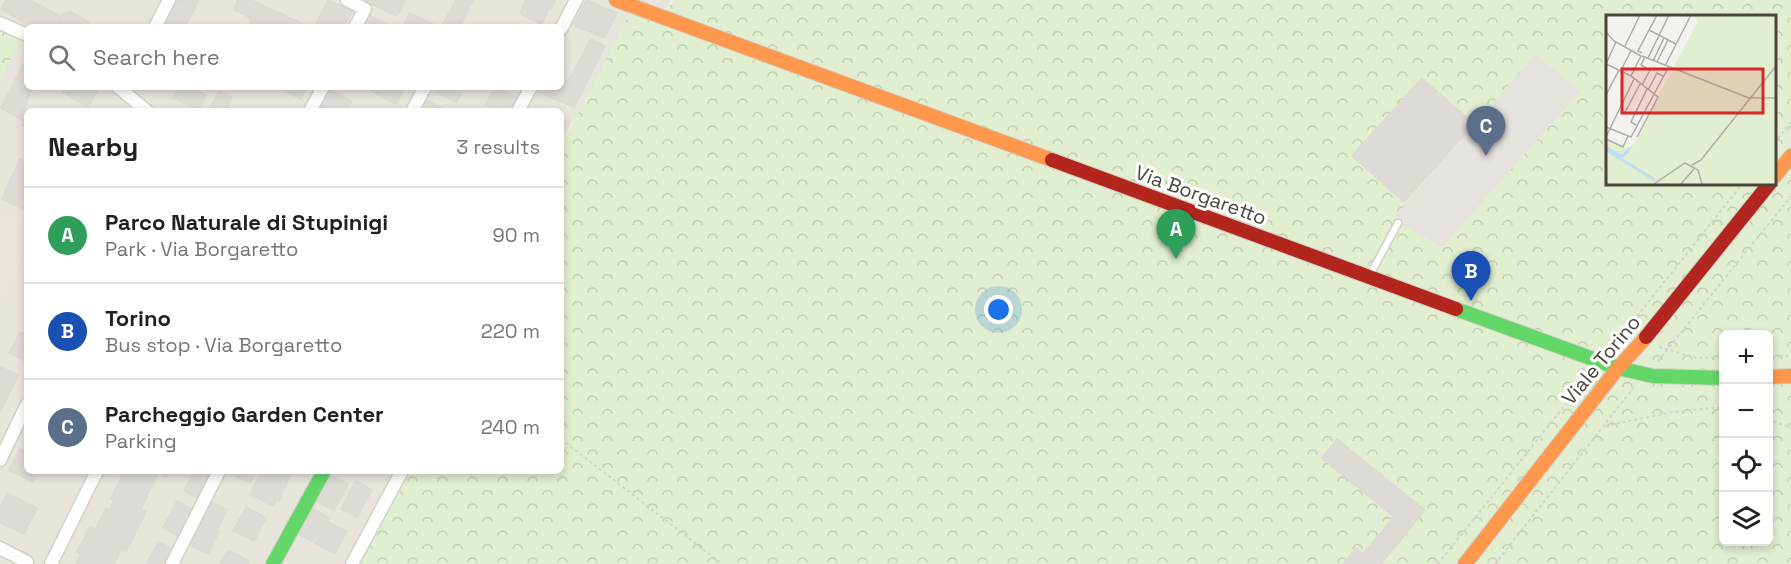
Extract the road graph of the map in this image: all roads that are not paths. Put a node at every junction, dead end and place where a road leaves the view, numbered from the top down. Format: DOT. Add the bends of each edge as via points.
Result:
graph roads {
  1 [pos="169,0"];
  2 [pos="347,0"];
  3 [pos="576,0"];
  4 [pos="616,0"];
  5 [pos="0,23"];
  6 [pos="157,24"];
  7 [pos="357,24"];
  8 [pos="564,24"];
  9 [pos="24,34"];
  10 [pos="123,90"];
  11 [pos="321,90"];
  12 [pos="423,90"];
  13 [pos="525,90"];
  14 [pos="144,108"];
  15 [pos="312,108"];
  16 [pos="414,108"];
  17 [pos="520,108"];
  18 [pos="1791,156"];
  19 [pos="1776,175"];
  20 [pos="1769,184"];
  21 [pos="1398,223"];
  22 [pos="1369,277"];
  23 [pos="1618,368"];
  24 [pos="1791,376"];
  25 [pos="1773,377"];
  26 [pos="1719,378"];
  27 [pos="24,410"];
  28 [pos="0,460"];
  29 [pos="96,474"];
  30 [pos="217,474"];
  31 [pos="322,474"];
  32 [pos="400,474"];
  33 [pos="0,549"];
  34 [pos="25,563"];
  35 [pos="12,564"];
  36 [pos="51,564"];
  37 [pos="172,564"];
  38 [pos="273,564"];
  39 [pos="352,564"];
  40 [pos="1465,564"];
  1 -- 6 [label="street"];
  2 -- 7 [label="street" via="365,9"];
  3 -- 8 [label="street"];
  4 -- 22 [label="street, Via Borgaretto"];
  5 -- 9 [label="street"];
  10 -- 14 [label="street"];
  11 -- 15 [label="street"];
  12 -- 16 [label="street"];
  13 -- 17 [label="street"];
  18 -- 19 [label="street"];
  20 -- 23 [label="street, Viale Torino"];
  21 -- 22 [label="lane"];
  22 -- 23 [label="street, Via Borgaretto"];
  23 -- 26 [label="street, Via Borgaretto" via="1646,375"];
  23 -- 40 [label="street, Viale Torino"];
  24 -- 25 [label="street"];
  27 -- 28 [label="street"];
  29 -- 36 [label="street"];
  30 -- 37 [label="street"];
  31 -- 38 [label="street"];
  32 -- 39 [label="street"];
  33 -- 34 [label="street"];
  33 -- 35 [label="street"];
}
